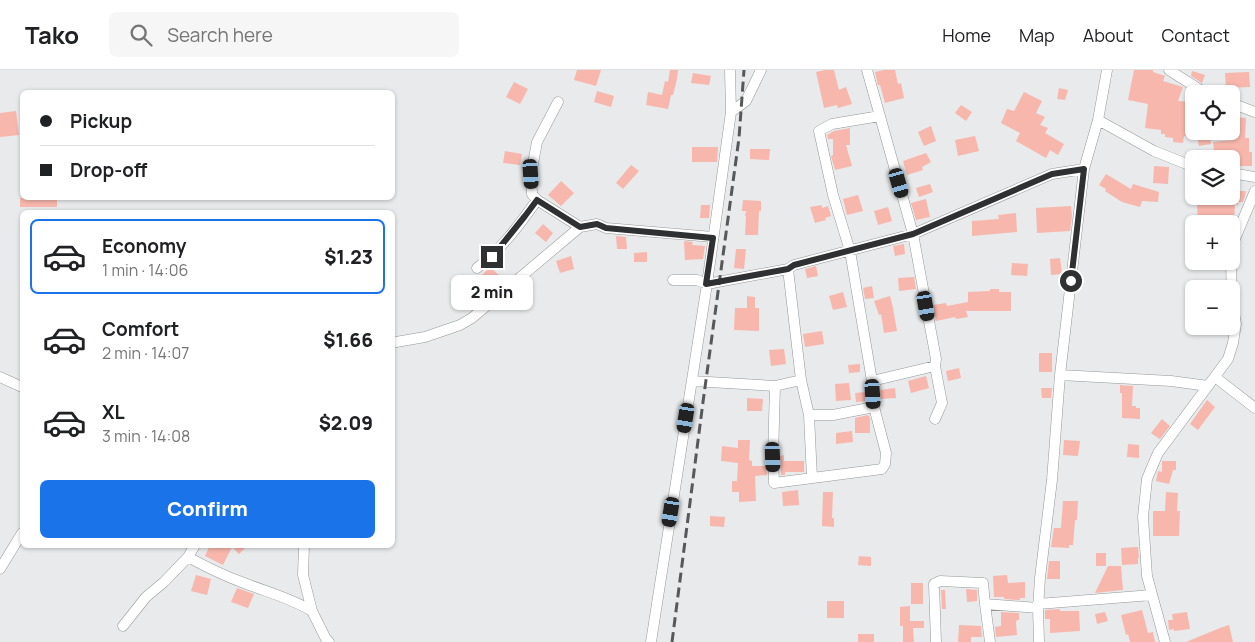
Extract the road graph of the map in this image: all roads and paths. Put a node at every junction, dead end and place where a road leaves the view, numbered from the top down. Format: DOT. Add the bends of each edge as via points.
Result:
graph roads {
  1 [pos="730,70"];
  2 [pos="761,70"];
  3 [pos="867,70"];
  4 [pos="1107,70"];
  5 [pos="1169,70"];
  6 [pos="1193,85"];
  7 [pos="558,102"];
  8 [pos="1240,106"];
  9 [pos="731,112"];
  10 [pos="1255,112"];
  11 [pos="880,116"];
  12 [pos="1098,120"];
  13 [pos="1185,163"];
  14 [pos="1084,169"];
  15 [pos="1240,174"];
  16 [pos="1255,177"];
  17 [pos="1255,191"];
  18 [pos="537,200"];
  19 [pos="580,227"];
  20 [pos="1240,227"];
  21 [pos="913,234"];
  22 [pos="713,238"];
  23 [pos="850,251"];
  24 [pos="478,268"];
  25 [pos="788,269"];
  26 [pos="1231,270"];
  27 [pos="673,280"];
  28 [pos="706,284"];
  29 [pos="395,342"];
  30 [pos="935,366"];
  31 [pos="1060,375"];
  32 [pos="0,377"];
  33 [pos="1215,377"];
  34 [pos="801,380"];
  35 [pos="692,381"];
  36 [pos="872,381"];
  37 [pos="20,386"];
  38 [pos="775,386"];
  39 [pos="1208,386"];
  40 [pos="874,407"];
  41 [pos="1255,408"];
  42 [pos="809,415"];
  43 [pos="935,419"];
  44 [pos="812,478"];
  45 [pos="20,536"];
  46 [pos="193,548"];
  47 [pos="304,548"];
  48 [pos="188,557"];
  49 [pos="0,569"];
  50 [pos="1152,596"];
  51 [pos="985,604"];
  52 [pos="1038,606"];
  53 [pos="312,611"];
  54 [pos="123,626"];
  55 [pos="329,642"];
  56 [pos="651,642"];
  57 [pos="936,642"];
  58 [pos="990,642"];
  59 [pos="1039,642"];
  60 [pos="1165,642"];
  1 -- 9 [label="street"];
  2 -- 9 [label="street" via="746,101"];
  3 -- 11 [label="street"];
  4 -- 12 [label="street"];
  5 -- 6 [label="street"];
  7 -- 18 [label="street" via="536,142 531,174 532,194"];
  8 -- 10 [label="street"];
  9 -- 22 [label="street"];
  11 -- 21 [label="street"];
  11 -- 23 [label="street" via="832,124 819,131"];
  12 -- 13 [label="street" via="1154,151"];
  12 -- 14 [label="street"];
  14 -- 21 [label="street" via="1052,174"];
  14 -- 31 [label="street"];
  15 -- 16 [label="street"];
  17 -- 20 [label="street"];
  18 -- 19 [label="street"];
  18 -- 24 [label="street" via="492,257"];
  19 -- 22 [label="street" via="597,224 606,228"];
  19 -- 29 [label="street" via="472,318 425,337"];
  21 -- 23 [label="street"];
  21 -- 30 [label="street"];
  22 -- 28 [label="street"];
  23 -- 25 [label="street"];
  23 -- 36 [label="street"];
  25 -- 28 [label="street"];
  25 -- 34 [label="street"];
  26 -- 33 [label="street" via="1236,324 1228,359"];
  27 -- 28 [label="street" via="697,280"];
  28 -- 35 [label="street"];
  30 -- 36 [label="street"];
  30 -- 43 [label="street" via="942,403"];
  31 -- 39 [label="street"];
  31 -- 52 [label="street"];
  32 -- 37 [label="street"];
  33 -- 39 [label="street"];
  33 -- 41 [label="street"];
  34 -- 38 [label="street"];
  34 -- 42 [label="street"];
  35 -- 38 [label="street"];
  35 -- 56 [label="street"];
  36 -- 40 [label="street"];
  38 -- 44 [label="street" via="774,483"];
  39 -- 50 [label="street" via="1158,453 1147,479 1143,517 1147,576"];
  40 -- 42 [label="street" via="833,416"];
  40 -- 44 [label="street" via="886,452 882,469"];
  42 -- 44 [label="street"];
  45 -- 49 [label="street"];
  46 -- 48 [label="street"];
  47 -- 53 [label="street" via="303,575"];
  48 -- 53 [label="street"];
  48 -- 54 [label="street" via="146,597"];
  50 -- 52 [label="street"];
  50 -- 60 [label="street"];
  51 -- 52 [label="street"];
  51 -- 57 [label="street" via="984,583 940,581 934,584"];
  51 -- 58 [label="street"];
  52 -- 59 [label="street"];
  53 -- 55 [label="street"];
}
